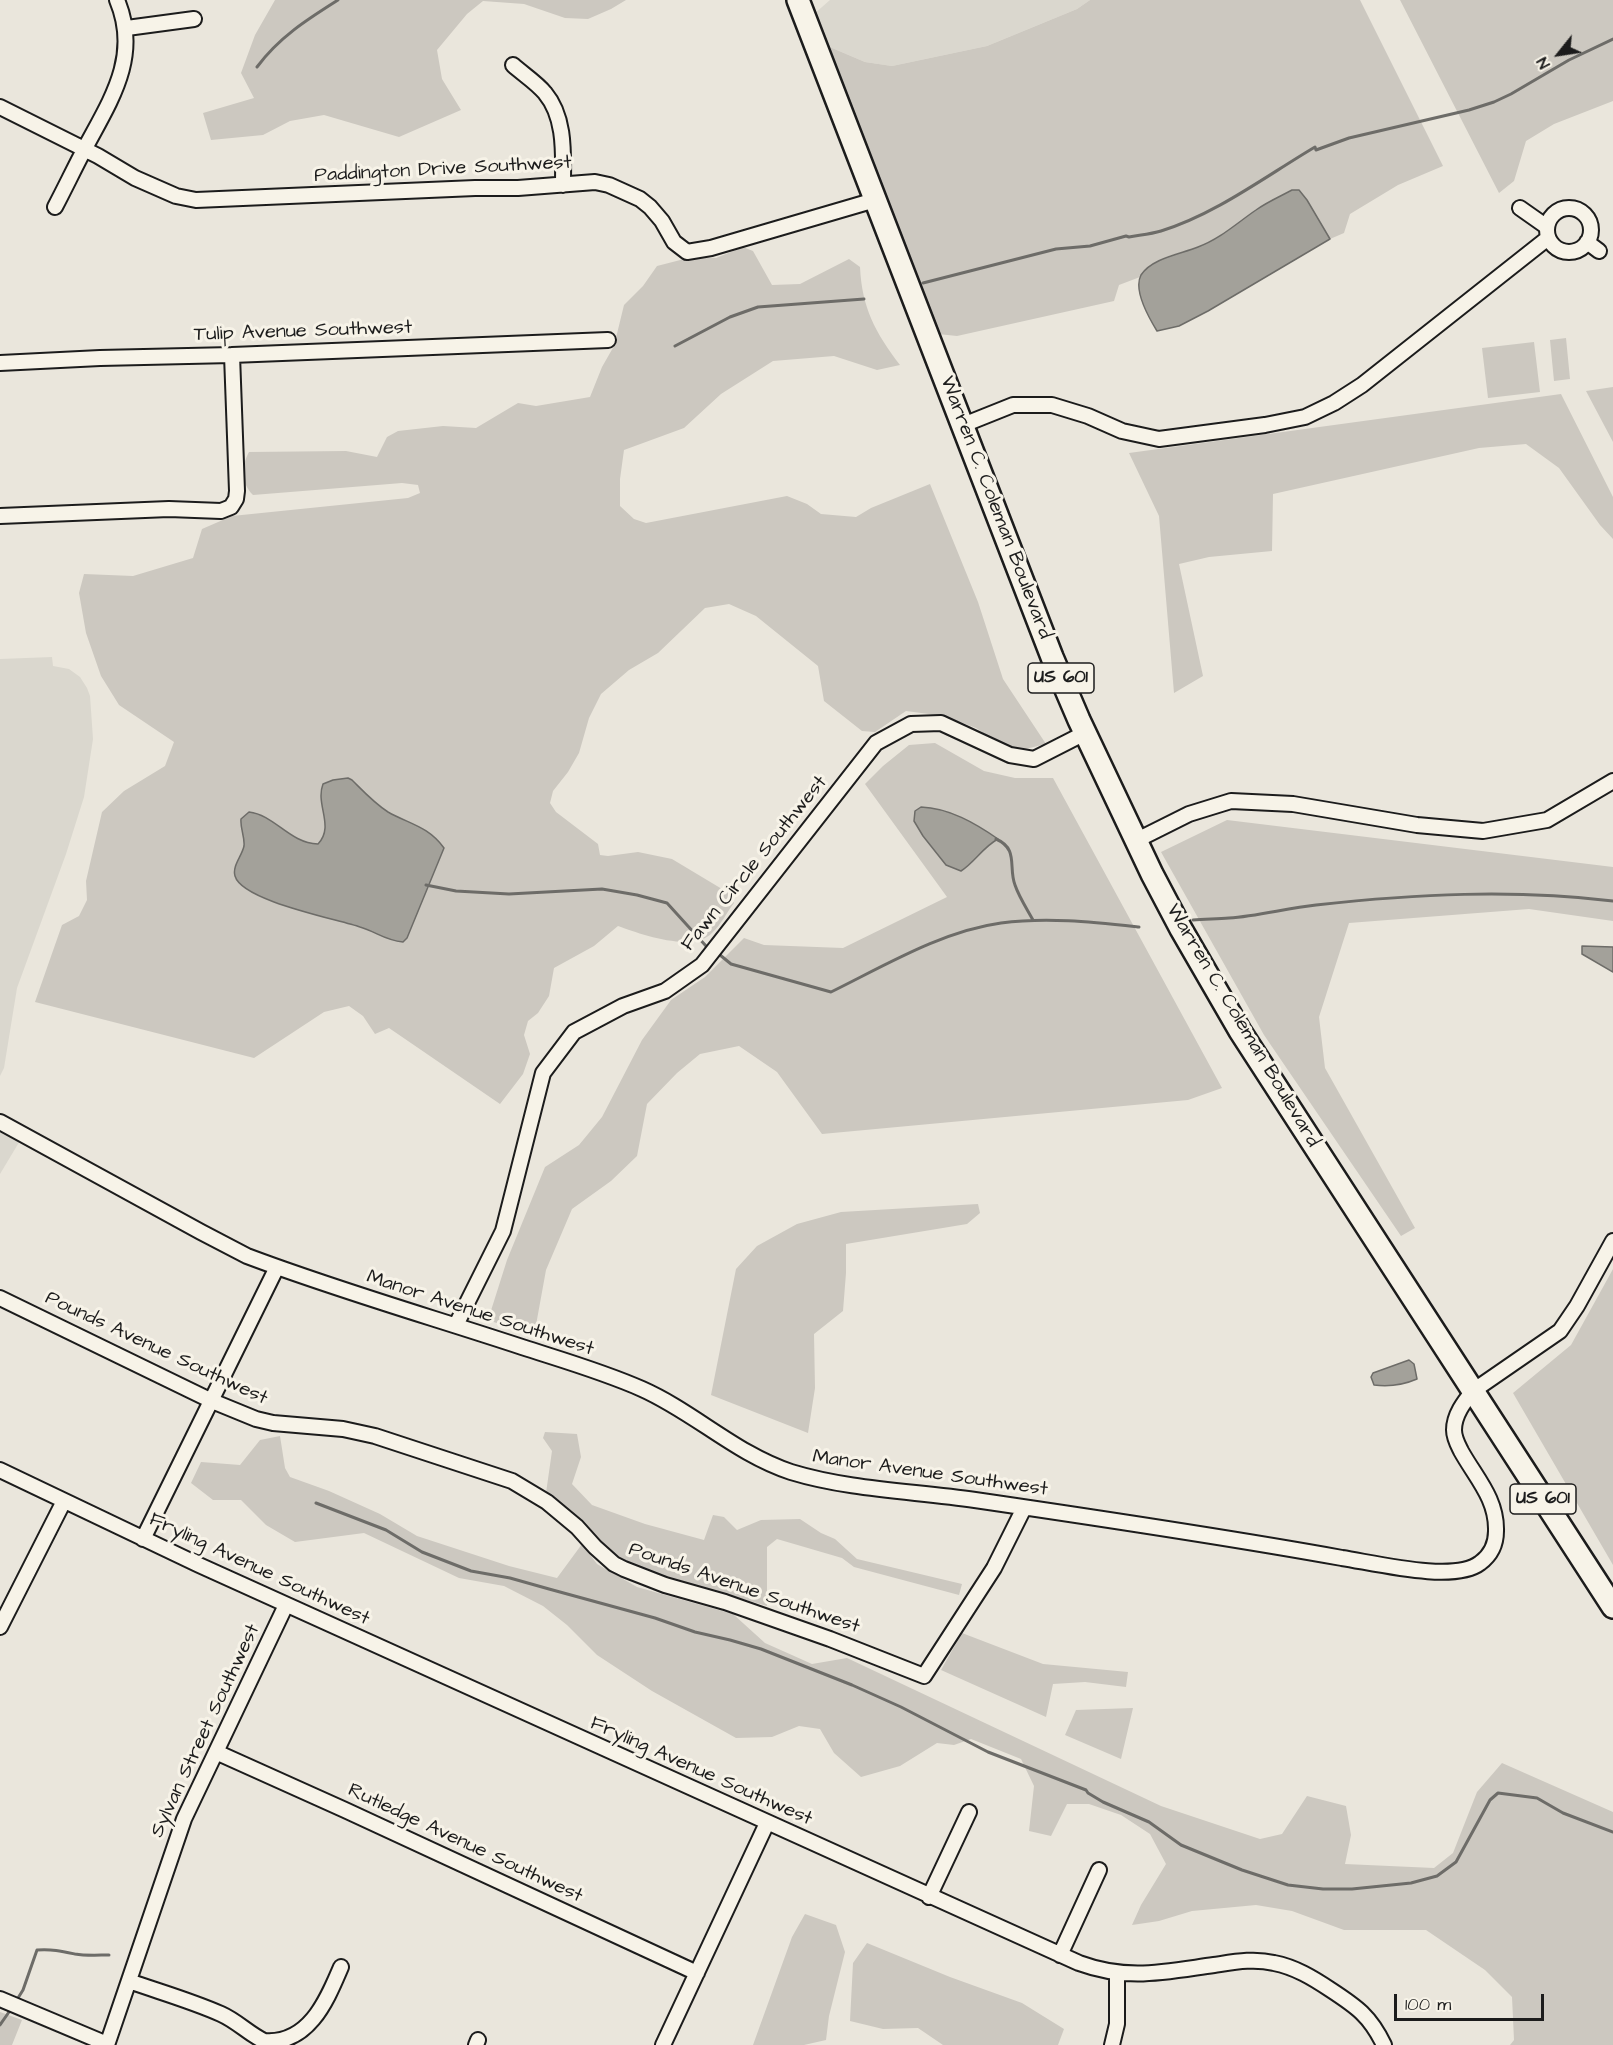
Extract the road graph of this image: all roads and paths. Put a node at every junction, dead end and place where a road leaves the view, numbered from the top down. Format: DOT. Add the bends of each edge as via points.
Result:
graph roads {
  1 [pos="117,0"];
  2 [pos="798,0"];
  3 [pos="194,19"];
  4 [pos="127,28"];
  5 [pos="513,65"];
  6 [pos="0,107"];
  7 [pos="84,150"];
  8 [pos="563,185"];
  9 [pos="875,200"];
  10 [pos="55,207"];
  11 [pos="1520,208"];
  12 [pos="1548,233"];
  13 [pos="1587,242"];
  14 [pos="1599,251"];
  15 [pos="608,340"];
  16 [pos="231,356"];
  17 [pos="0,363"];
  18 [pos="963,425"];
  19 [pos="0,516"];
  20 [pos="1085,733"];
  21 [pos="1613,782"];
  22 [pos="1136,841"];
  23 [pos="0,1122"];
  24 [pos="1613,1241"];
  25 [pos="277,1267"];
  26 [pos="0,1298"];
  27 [pos="456,1325"];
  28 [pos="1473,1391"];
  29 [pos="213,1401"];
  30 [pos="0,1470"];
  31 [pos="64,1501"];
  32 [pos="1024,1508"];
  33 [pos="143,1539"];
  34 [pos="286,1605"];
  35 [pos="1613,1607"];
  36 [pos="0,1627"];
  37 [pos="216,1752"];
  38 [pos="969,1812"];
  39 [pos="766,1823"];
  40 [pos="1099,1870"];
  41 [pos="929,1897"];
  42 [pos="1060,1955"];
  43 [pos="341,1967"];
  44 [pos="697,1973"];
  45 [pos="1117,1974"];
  46 [pos="129,1981"];
  47 [pos="0,1999"];
  48 [pos="107,2044"];
  49 [pos="663,2045"];
  50 [pos="1112,2045"];
  51 [pos="1384,2045"];
  1 -- 4 [label="street"];
  2 -- 9 [label="highway, Warren C. Coleman Boulevard / US 601"];
  3 -- 4 [label="street"];
  4 -- 7 [label="street" via="118,86"];
  5 -- 8 [label="street" via="554,106 563,152"];
  6 -- 7 [label="street, Paddington Drive Southwest"];
  7 -- 8 [label="street, Paddington Drive Southwest" via="135,178 176,196 196,200"];
  7 -- 10 [label="street"];
  8 -- 9 [label="street, Paddington Drive Southwest" via="594,182 640,199 662,221 674,242 687,252"];
  9 -- 18 [label="highway, Warren C. Coleman Boulevard / US 601"];
  11 -- 12 [label="street"];
  12 -- 13 [label="street" via="1557,249 1564,252 1578,250"];
  12 -- 13 [label="street" via="1549,221 1558,211 1571,208 1588,220 1591,234"];
  12 -- 18 [label="street" via="1362,385 1305,417 1159,439 1122,431 1068,408 1024,404"];
  13 -- 14 [label="street"];
  15 -- 16 [label="street, Tulip Avenue Southwest"];
  16 -- 17 [label="street, Tulip Avenue Southwest"];
  16 -- 19 [label="street" via="237,491 231,507 221,511 170,509"];
  18 -- 20 [label="highway, Warren C. Coleman Boulevard / US 601"];
  20 -- 22 [label="highway, Warren C. Coleman Boulevard / US 601"];
  20 -- 27 [label="street, Fawn Circle Southwest" via="1034,759 1010,755 941,723 911,724 876,743 702,965 665,991 622,1006 574,1032 543,1073 503,1231"];
  21 -- 22 [label="street" via="1547,820 1483,831 1417,825 1293,804 1231,801 1189,814"];
  22 -- 28 [label="highway, Warren C. Coleman Boulevard / US 601" via="1240,1031"];
  23 -- 25 [label="street, Manor Avenue Southwest" via="201,1232"];
  24 -- 28 [label="street" via="1560,1331"];
  25 -- 27 [label="street, Manor Avenue Southwest"];
  25 -- 29 [label="street"];
  26 -- 29 [label="street, Pounds Avenue Southwest"];
  27 -- 32 [label="street, Manor Avenue Southwest" via="642,1389 745,1451 788,1471 859,1486"];
  28 -- 32 [label="street, Manor Avenue Southwest" via="1458,1413 1454,1435 1491,1500 1496,1538 1485,1560 1471,1569 1434,1572"];
  28 -- 35 [label="highway, Warren C. Coleman Boulevard / US 601"];
  29 -- 32 [label="street, Pounds Avenue Southwest" via="273,1423 375,1436 512,1481 547,1502 624,1569 830,1639 924,1676 994,1568"];
  29 -- 33 [label="street"];
  30 -- 31 [label="street, Fryling Avenue Southwest"];
  31 -- 33 [label="street, Fryling Avenue Southwest"];
  31 -- 36 [label="street"];
  33 -- 34 [label="street, Fryling Avenue Southwest"];
  34 -- 37 [label="street, Sylvan Street Southwest"];
  34 -- 39 [label="street, Fryling Avenue Southwest"];
  37 -- 44 [label="street, Rutledge Avenue Southwest"];
  37 -- 46 [label="street, Sylvan Street Southwest" via="177,1838"];
  38 -- 41 [label="street"];
  39 -- 41 [label="street, Fryling Avenue Southwest"];
  39 -- 44 [label="street"];
  40 -- 42 [label="street"];
  41 -- 42 [label="street, Fryling Avenue Southwest"];
  42 -- 45 [label="street, Fryling Avenue Southwest"];
  43 -- 46 [label="street" via="315,2025 302,2037 280,2044 262,2040 220,2013"];
  44 -- 49 [label="street"];
  45 -- 50 [label="street"];
  45 -- 51 [label="street, Fryling Avenue Southwest" via="1240,1961 1272,1962 1297,1970 1353,2004 1370,2018"];
  46 -- 48 [label="street, Sylvan Street Southwest"];
  47 -- 48 [label="street"];
}
